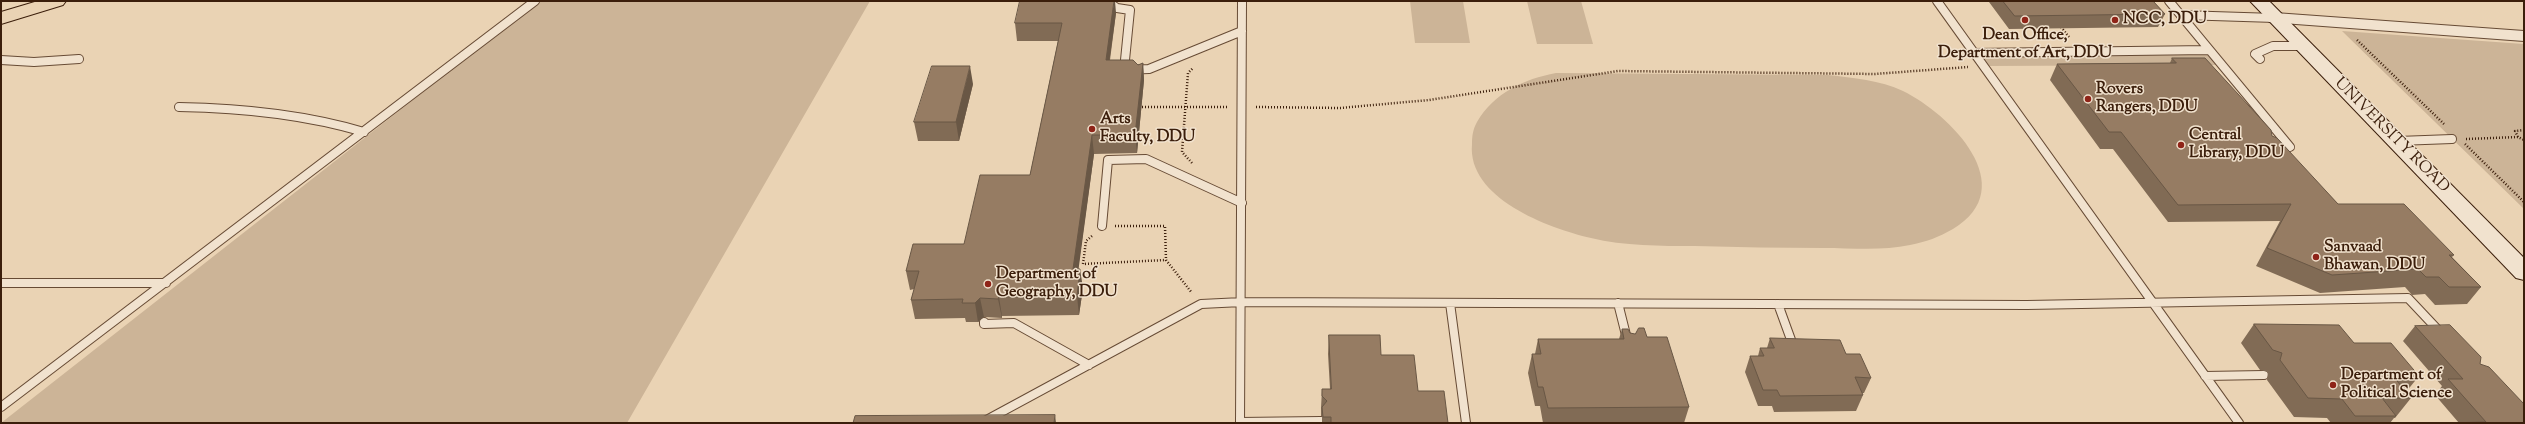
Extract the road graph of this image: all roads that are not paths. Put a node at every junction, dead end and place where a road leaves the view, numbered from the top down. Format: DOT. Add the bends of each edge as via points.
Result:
graph roads {
  1 [pos="16,1"];
  2 [pos="57,1"];
  3 [pos="535,1"];
  4 [pos="1107,1"];
  5 [pos="1242,1"];
  6 [pos="1937,1"];
  7 [pos="2169,1"];
  8 [pos="2259,1"];
  9 [pos="1,6"];
  10 [pos="2180,15"];
  11 [pos="1,18"];
  12 [pos="2275,18"];
  13 [pos="1242,31"];
  14 [pos="2524,36"];
  15 [pos="2303,46"];
  16 [pos="2208,50"];
  17 [pos="1974,53"];
  18 [pos="79,59"];
  19 [pos="2260,59"];
  20 [pos="1,60"];
  21 [pos="1141,69"];
  22 [pos="1140,78"];
  23 [pos="179,107"];
  24 [pos="364,132"];
  25 [pos="2456,139"];
  26 [pos="2397,141"];
  27 [pos="2282,148"];
  28 [pos="1242,203"];
  29 [pos="1102,226"];
  30 [pos="2524,272"];
  31 [pos="1,283"];
  32 [pos="166,283"];
  33 [pos="2336,292"];
  34 [pos="2342,299"];
  35 [pos="1242,302"];
  36 [pos="1450,303"];
  37 [pos="1618,303"];
  38 [pos="2153,303"];
  39 [pos="1778,304"];
  40 [pos="984,322"];
  41 [pos="2445,337"];
  42 [pos="1629,348"];
  43 [pos="1794,348"];
  44 [pos="1089,365"];
  45 [pos="2264,375"];
  46 [pos="2205,376"];
  47 [pos="1,407"];
  48 [pos="1322,421"];
  49 [pos="1240,422"];
  50 [pos="981,423"];
  51 [pos="1466,423"];
  52 [pos="2239,423"];
  1 -- 9 [label="main road"];
  2 -- 11 [label="main road"];
  3 -- 24 [label="lane"];
  4 -- 21 [label="lane" via="1117,8 1130,10 1124,70"];
  5 -- 13 [label="lane"];
  6 -- 17 [label="lane"];
  7 -- 10 [label="lane"];
  8 -- 12 [label="main road, UNIVERSITY ROAD"];
  10 -- 12 [label="lane"];
  10 -- 16 [label="lane"];
  12 -- 14 [label="street"];
  12 -- 15 [label="main road, UNIVERSITY ROAD"];
  13 -- 21 [label="lane" via="1149,69"];
  13 -- 28 [label="lane"];
  15 -- 19 [label="lane" via="2273,46 2255,54"];
  15 -- 26 [label="main road, UNIVERSITY ROAD"];
  16 -- 17 [label="lane"];
  16 -- 27 [label="lane" via="2290,147"];
  17 -- 38 [label="lane"];
  18 -- 20 [label="lane" via="34,62"];
  21 -- 22 [label="lane"];
  23 -- 24 [label="lane" via="262,109 325,120"];
  24 -- 32 [label="lane"];
  25 -- 26 [label="lane"];
  26 -- 30 [label="main road, UNIVERSITY ROAD"];
  28 -- 29 [label="lane" via="1146,159 1132,156 1108,160"];
  28 -- 35 [label="lane"];
  31 -- 32 [label="lane"];
  32 -- 47 [label="lane"];
  33 -- 34 [label="lane"];
  34 -- 38 [label="lane"];
  34 -- 41 [label="lane" via="2408,298"];
  35 -- 36 [label="lane"];
  35 -- 44 [label="lane" via="1201,304"];
  35 -- 49 [label="lane"];
  36 -- 37 [label="lane"];
  36 -- 51 [label="lane"];
  37 -- 39 [label="lane"];
  37 -- 42 [label="lane"];
  38 -- 39 [label="lane"];
  38 -- 46 [label="lane"];
  39 -- 43 [label="lane"];
  40 -- 44 [label="lane" via="1014,323"];
  44 -- 50 [label="lane"];
  45 -- 46 [label="lane"];
  46 -- 52 [label="lane"];
  48 -- 49 [label="lane"];
}
